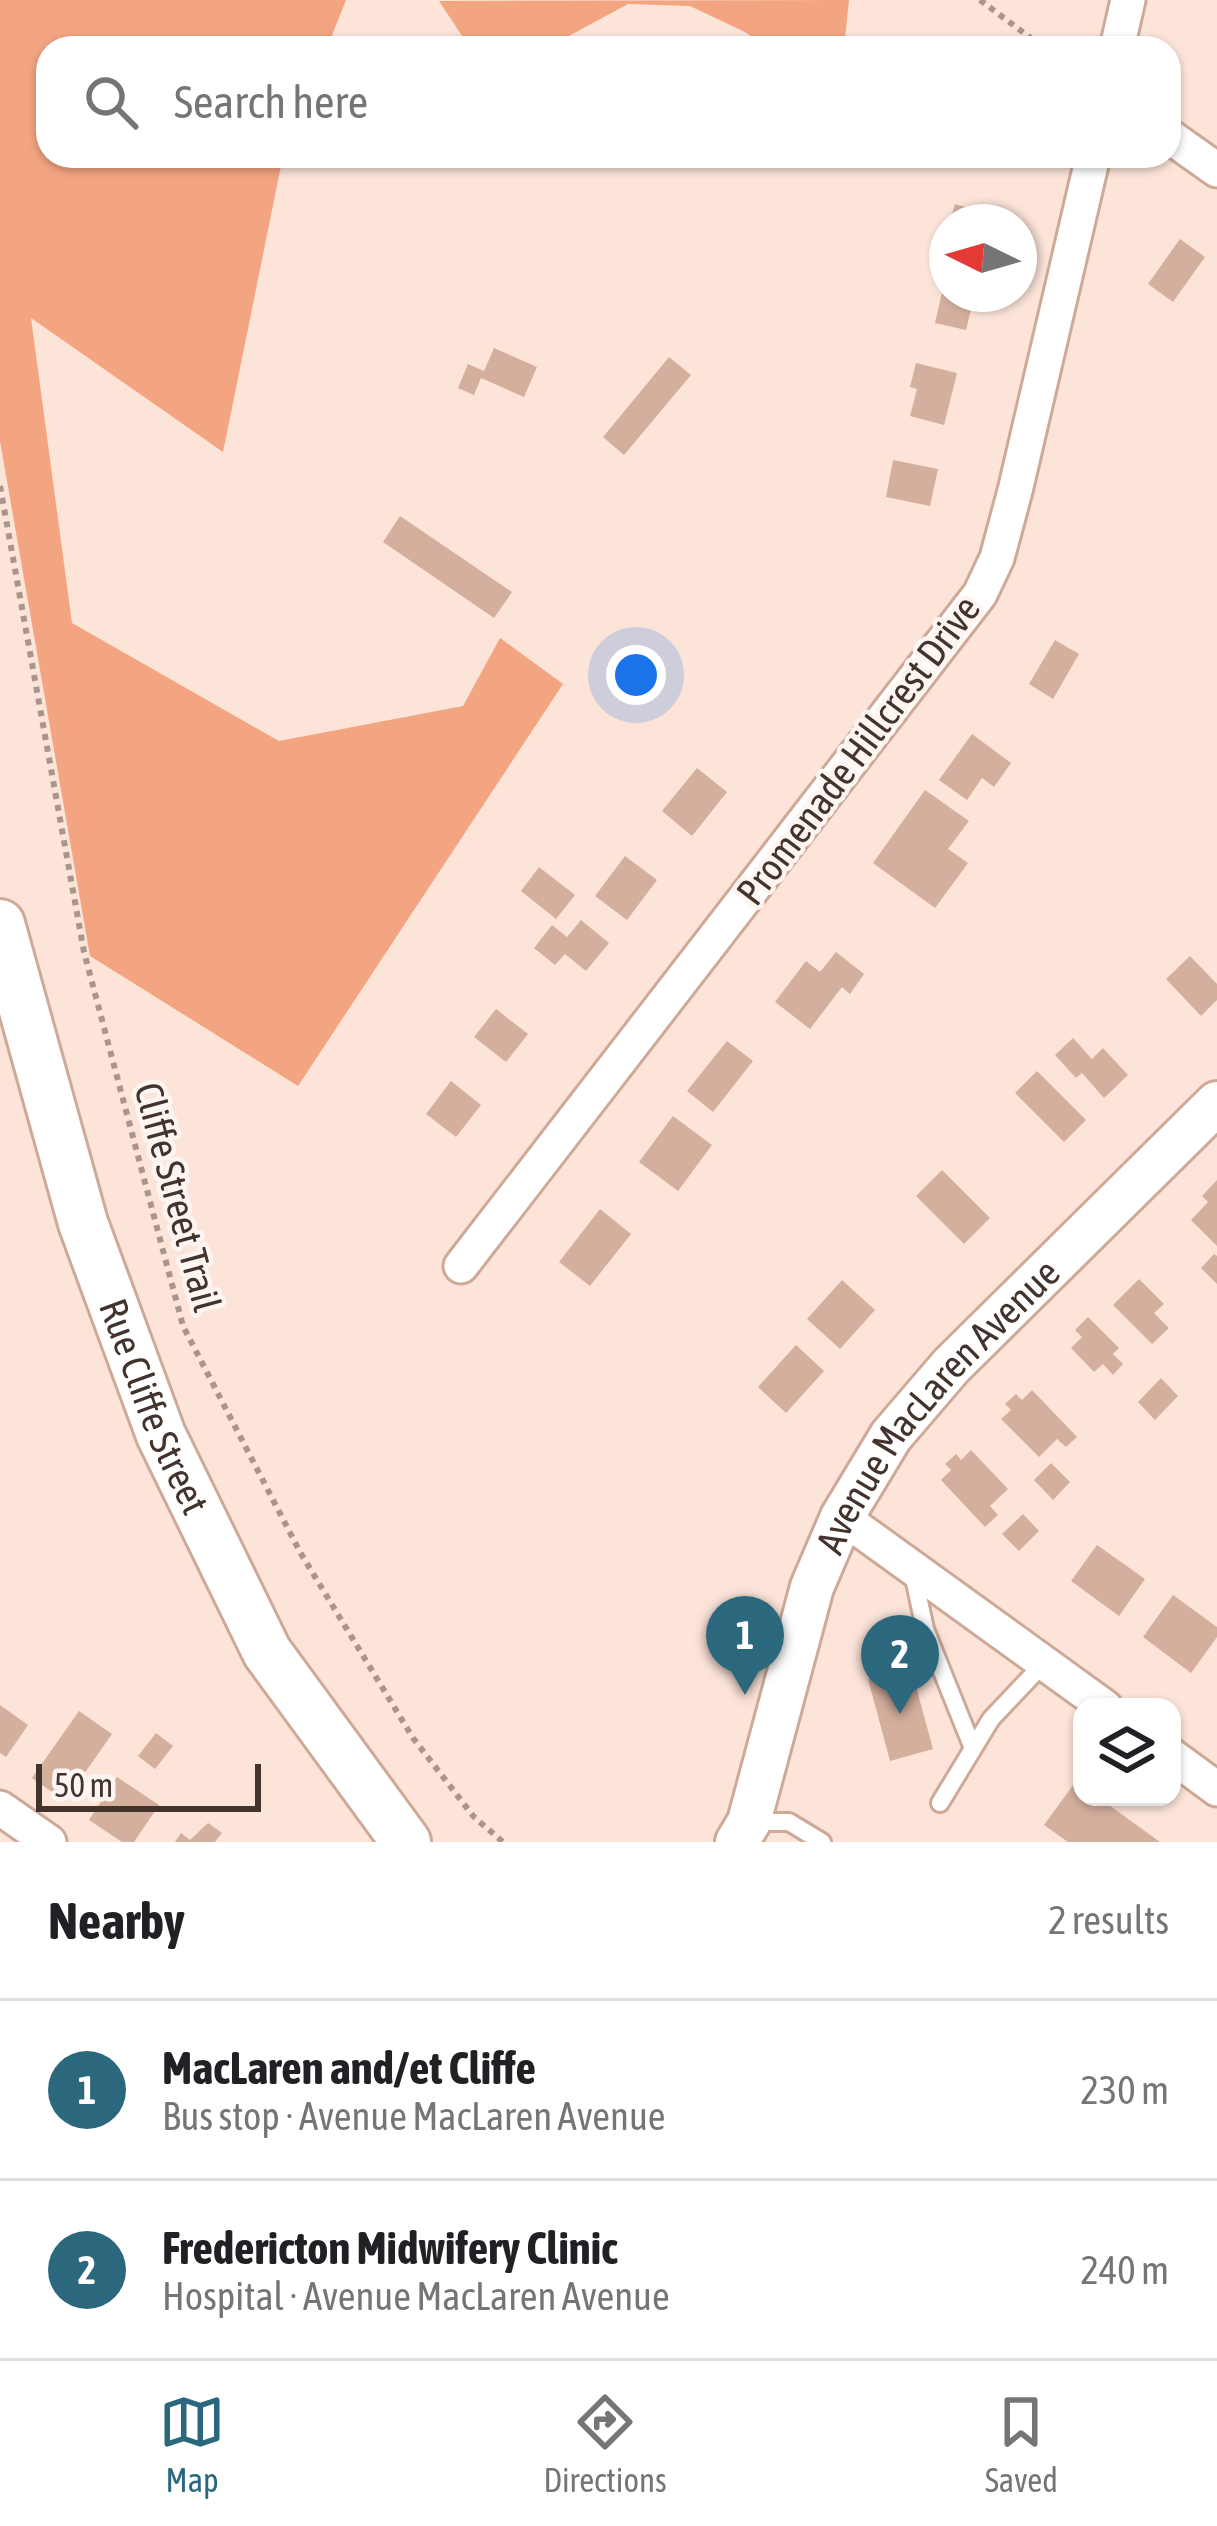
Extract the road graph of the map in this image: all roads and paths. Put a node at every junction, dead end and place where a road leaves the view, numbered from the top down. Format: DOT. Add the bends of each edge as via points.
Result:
graph roads {
  1 [pos="980,0"];
  2 [pos="1128,0"];
  3 [pos="1028,36"];
  4 [pos="1120,36"];
  5 [pos="1181,144"];
  6 [pos="1090,168"];
  7 [pos="1217,170"];
  8 [pos="0,486"];
  9 [pos="0,924"];
  10 [pos="1217,1103"];
  11 [pos="461,1266"];
  12 [pos="842,1516"];
  13 [pos="912,1566"];
  14 [pos="925,1629"];
  15 [pos="897,1662"];
  16 [pos="1044,1663"];
  17 [pos="1093,1698"];
  18 [pos="972,1746"];
  19 [pos="1181,1761"];
  20 [pos="1214,1779"];
  21 [pos="940,1804"];
  22 [pos="0,1808"];
  23 [pos="743,1832"];
  24 [pos="49,1842"];
  25 [pos="406,1842"];
  26 [pos="503,1842"];
  27 [pos="822,1842"];
  1 -- 3 [label="path"];
  2 -- 4 [label="street"];
  5 -- 7 [label="street"];
  6 -- 11 [label="street, Promenade Hillcrest Drive" via="1015,491 980,593"];
  8 -- 26 [label="path, Cliffe Street Trail" via="84,952 183,1326 299,1552 413,1738"];
  9 -- 25 [label="main road, Rue Cliffe Street" via="83,1223 161,1435 267,1652"];
  10 -- 12 [label="street, Avenue MacLaren Avenue" via="951,1366 891,1436"];
  12 -- 13 [label="street"];
  12 -- 23 [label="street, Avenue MacLaren Avenue" via="812,1587"];
  13 -- 14 [label="lane"];
  13 -- 16 [label="street"];
  14 -- 15 [label="path" via="878,1642 885,1668"];
  14 -- 18 [label="lane"];
  16 -- 17 [label="street"];
  16 -- 18 [label="lane"];
  18 -- 21 [label="lane"];
  19 -- 20 [label="street"];
  22 -- 24 [label="street"];
  23 -- 27 [label="lane" via="789,1822"];
}
